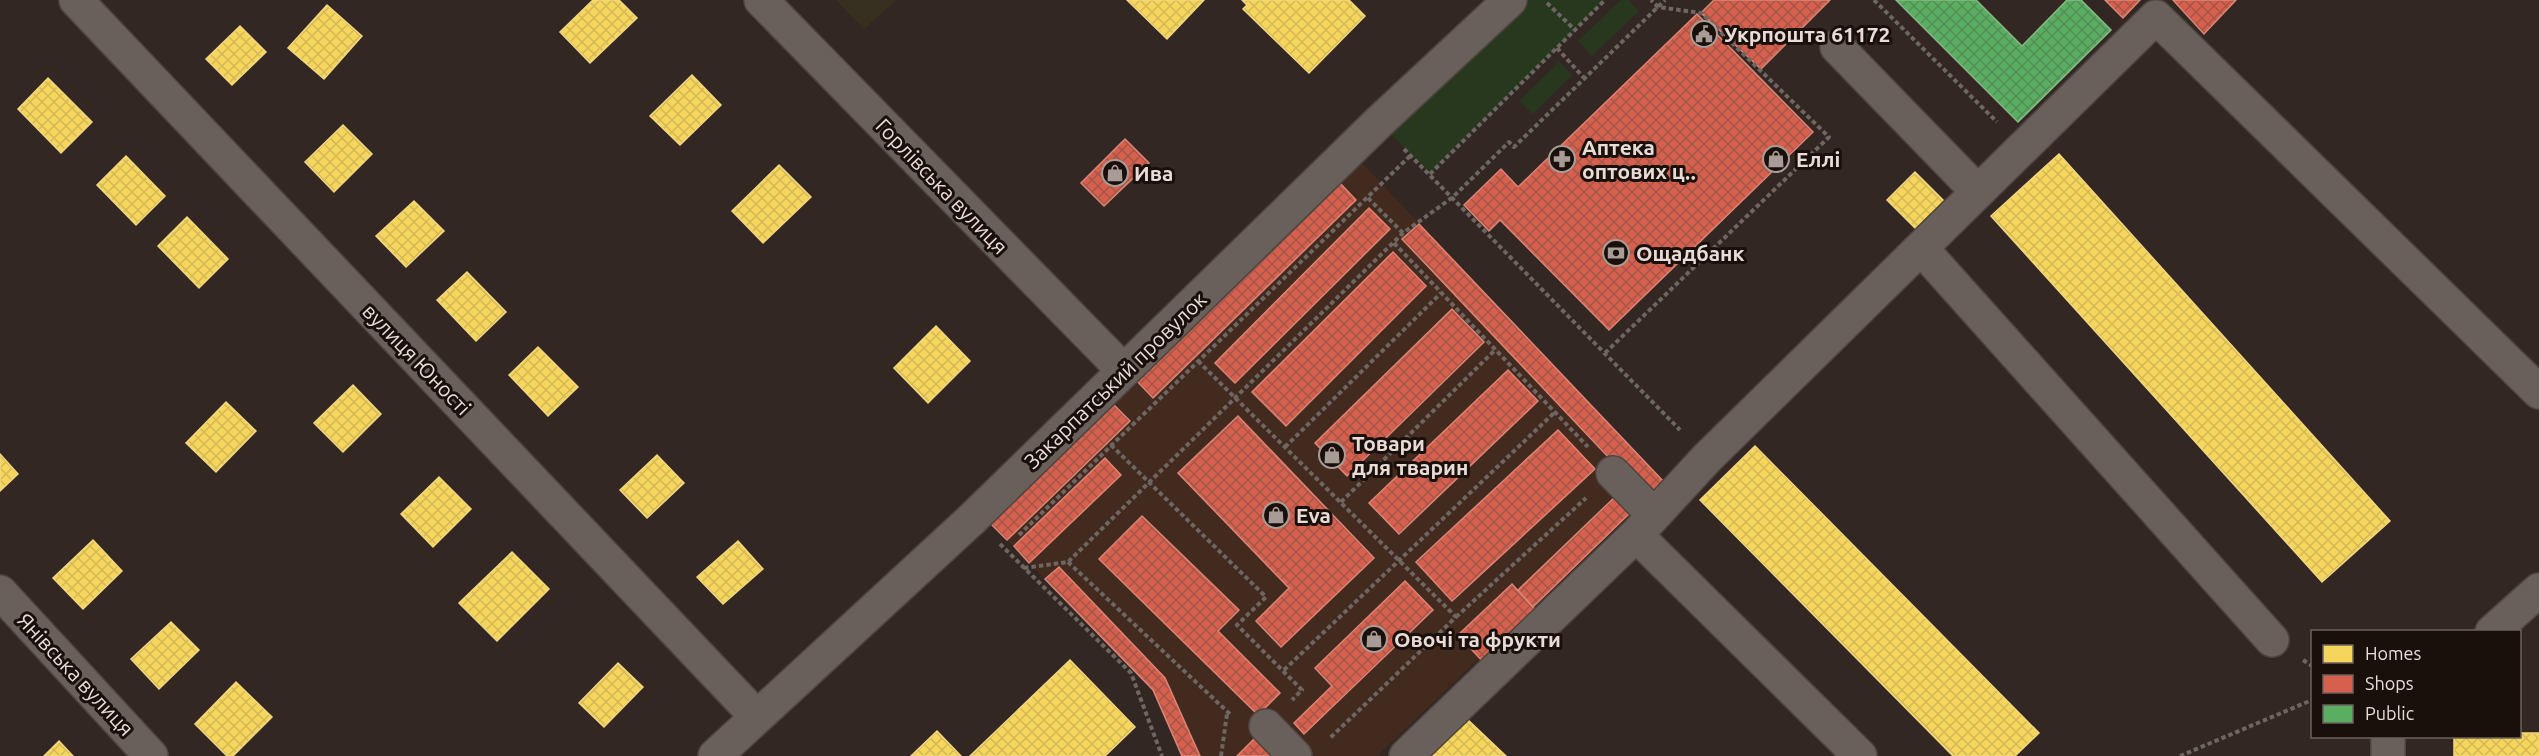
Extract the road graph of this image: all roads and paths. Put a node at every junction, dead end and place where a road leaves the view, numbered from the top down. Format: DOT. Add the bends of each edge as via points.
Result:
graph roads {
  1 [pos="76,0"];
  2 [pos="761,0"];
  3 [pos="1510,0"];
  4 [pos="1544,0"];
  5 [pos="1605,0"];
  6 [pos="1651,0"];
  7 [pos="1665,0"];
  8 [pos="1874,0"];
  9 [pos="1658,7"];
  10 [pos="1575,30"];
  11 [pos="1837,47"];
  12 [pos="1557,48"];
  13 [pos="1584,78"];
  14 [pos="1379,122"];
  15 [pos="2023,147"];
  16 [pos="1411,155"];
  17 [pos="1431,174"];
  18 [pos="1978,192"];
  19 [pos="1453,197"];
  20 [pos="1368,198"];
  21 [pos="1403,233"];
  22 [pos="1394,243"];
  23 [pos="1921,248"];
  24 [pos="1441,293"];
  25 [pos="1496,350"];
  26 [pos="1605,354"];
  27 [pos="1198,361"];
  28 [pos="1124,371"];
  29 [pos="2539,392"];
  30 [pos="1236,398"];
  31 [pos="1555,412"];
  32 [pos="1111,445"];
  33 [pos="1285,447"];
  34 [pos="1707,458"];
  35 [pos="1613,473"];
  36 [pos="1148,483"];
  37 [pos="1341,502"];
  38 [pos="973,518"];
  39 [pos="1645,525"];
  40 [pos="1019,534"];
  41 [pos="1399,560"];
  42 [pos="1068,562"];
  43 [pos="1024,568"];
  44 [pos="2539,590"];
  45 [pos="0,592"];
  46 [pos="1456,617"];
  47 [pos="2494,630"];
  48 [pos="2272,640"];
  49 [pos="1284,670"];
  50 [pos="2311,701"];
  51 [pos="1227,714"];
  52 [pos="757,717"];
  53 [pos="1266,726"];
  54 [pos="2388,738"];
  55 [pos="1328,740"];
  56 [pos="152,756"];
  57 [pos="716,756"];
  58 [pos="1162,756"];
  59 [pos="1221,756"];
  60 [pos="1295,756"];
  61 [pos="1406,756"];
  62 [pos="1860,756"];
  63 [pos="2180,756"];
  64 [pos="2388,756"];
  1 -- 52 [label="street, вулиця Юності"];
  2 -- 28 [label="street, Горлівська вулиця"];
  3 -- 14 [label="street, Закарпатський провулок"];
  4 -- 10 [label="path"];
  5 -- 10 [label="path"];
  6 -- 9 [label="path"];
  7 -- 9 [label="path"];
  8 -- 15 [label="path"];
  9 -- 13 [label="path"];
  9 -- 26 [label="path" via="1701,13 1829,137"];
  10 -- 12 [label="path"];
  11 -- 18 [label="street"];
  12 -- 13 [label="path"];
  12 -- 17 [label="path"];
  13 -- 19 [label="path" via="1514,147 1509,142"];
  14 -- 16 [label="path"];
  14 -- 28 [label="street, Закарпатський провулок"];
  15 -- 18 [label="street"];
  15 -- 29 [label="street" via="2156,17"];
  16 -- 17 [label="path"];
  16 -- 20 [label="path"];
  17 -- 19 [label="path"];
  18 -- 23 [label="street"];
  19 -- 21 [label="path"];
  19 -- 26 [label="path"];
  20 -- 21 [label="path"];
  20 -- 27 [label="path"];
  21 -- 22 [label="path"];
  22 -- 24 [label="path"];
  22 -- 30 [label="path"];
  23 -- 34 [label="street"];
  23 -- 48 [label="street"];
  24 -- 25 [label="path"];
  24 -- 33 [label="path"];
  25 -- 31 [label="path"];
  25 -- 37 [label="path"];
  26 -- 34 [label="path"];
  27 -- 30 [label="path"];
  27 -- 32 [label="path"];
  28 -- 38 [label="street, Закарпатський провулок"];
  30 -- 33 [label="path"];
  30 -- 36 [label="path"];
  31 -- 35 [label="path"];
  31 -- 41 [label="path"];
  32 -- 36 [label="path"];
  32 -- 40 [label="path"];
  33 -- 37 [label="path"];
  34 -- 39 [label="street"];
  35 -- 39 [label="street"];
  35 -- 46 [label="path"];
  36 -- 42 [label="path"];
  36 -- 49 [label="path" via="1266,597 1237,625"];
  37 -- 41 [label="path"];
  38 -- 43 [label="path"];
  38 -- 52 [label="street, Закарпатський провулок"];
  39 -- 61 [label="street"];
  39 -- 62 [label="street"];
  41 -- 46 [label="path"];
  41 -- 49 [label="path"];
  42 -- 43 [label="path"];
  42 -- 51 [label="path"];
  43 -- 58 [label="path" via="1131,673"];
  44 -- 47 [label="street"];
  45 -- 56 [label="street, Янівська вулиця"];
  46 -- 55 [label="path"];
  49 -- 53 [label="path" via="1302,690"];
  50 -- 63 [label="path"];
  51 -- 53 [label="path"];
  51 -- 59 [label="path"];
  52 -- 57 [label="street, Закарпатський провулок"];
  53 -- 60 [label="street"];
  54 -- 64 [label="street"];
}
